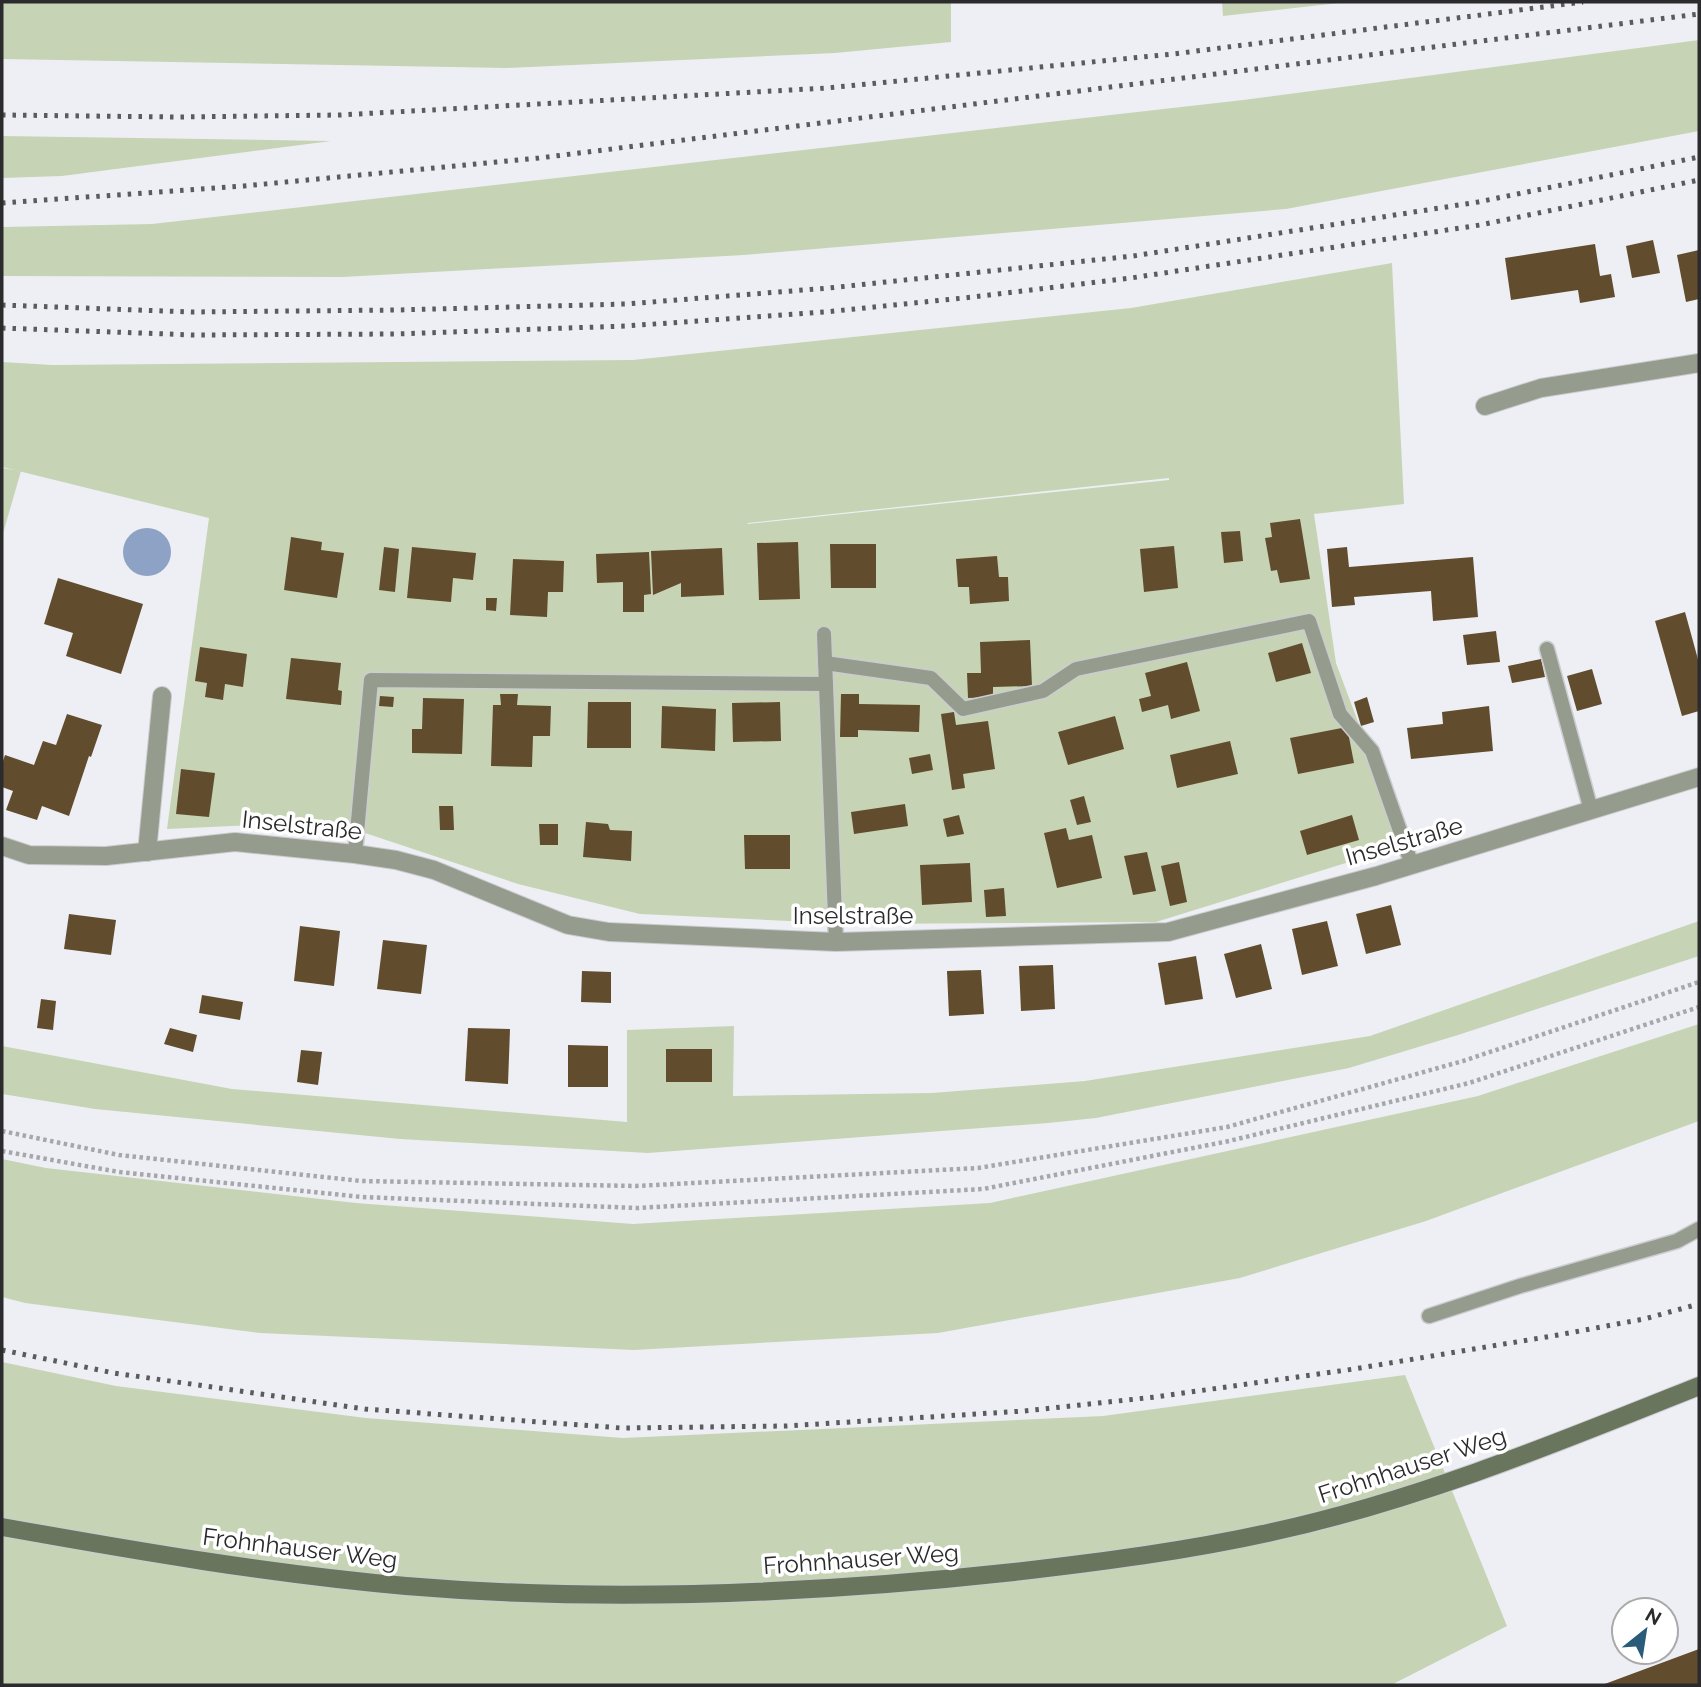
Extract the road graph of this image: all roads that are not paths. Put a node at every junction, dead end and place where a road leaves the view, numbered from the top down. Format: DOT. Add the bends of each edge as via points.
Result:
graph roads {
  1 [pos="1699,363"];
  2 [pos="1485,406"];
  3 [pos="824,634"];
  4 [pos="1547,649"];
  5 [pos="825,663"];
  6 [pos="826,684"];
  7 [pos="162,696"];
  8 [pos="1699,777"];
  9 [pos="1591,810"];
  10 [pos="2,846"];
  11 [pos="147,852"];
  12 [pos="355,854"];
  13 [pos="1412,865"];
  14 [pos="835,942"];
  15 [pos="1699,1229"];
  16 [pos="1429,1316"];
  17 [pos="1699,1387"];
  18 [pos="2,1527"];
  1 -- 2 [label="street" via="1541,388"];
  3 -- 5 [label="lane"];
  4 -- 9 [label="lane"];
  5 -- 6 [label="lane"];
  5 -- 13 [label="lane" via="931,678 963,709 1043,691 1076,669 1309,621 1340,714 1372,751"];
  6 -- 12 [label="lane" via="371,680"];
  6 -- 14 [label="lane"];
  7 -- 11 [label="street"];
  8 -- 9 [label="street, Inselstraße"];
  9 -- 13 [label="street, Inselstraße"];
  10 -- 11 [label="street, Inselstraße" via="29,855"];
  11 -- 12 [label="street, Inselstraße" via="236,842"];
  12 -- 14 [label="street, Inselstraße" via="434,870 568,925 609,932"];
  13 -- 14 [label="street, Inselstraße" via="1168,932"];
  15 -- 16 [label="lane" via="1677,1241"];
  17 -- 18 [label="main road, Frohnhauser Weg" via="1471,1475 1274,1532 1073,1565 946,1579 691,1594 499,1592 283,1573"];
}
